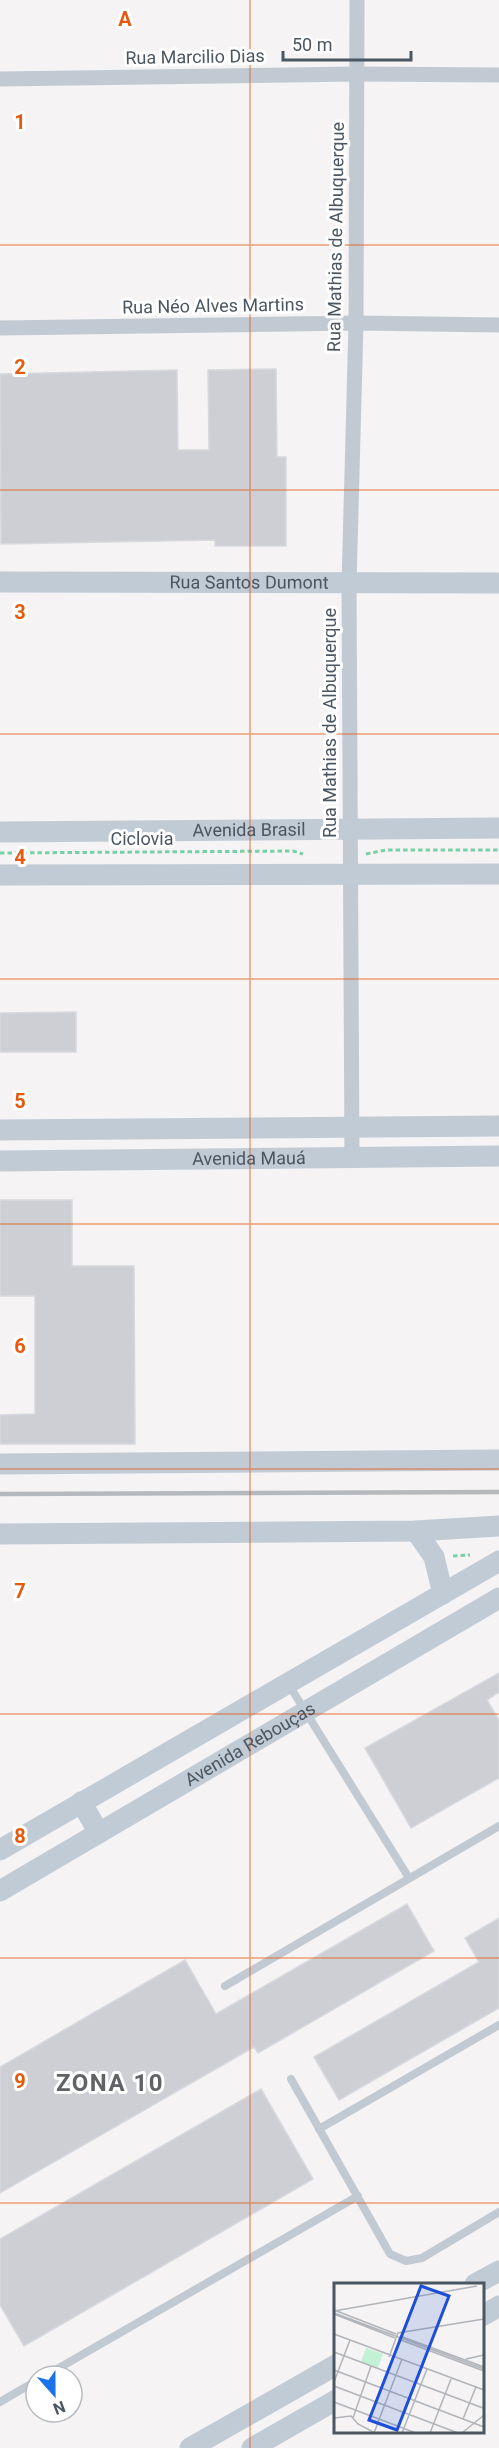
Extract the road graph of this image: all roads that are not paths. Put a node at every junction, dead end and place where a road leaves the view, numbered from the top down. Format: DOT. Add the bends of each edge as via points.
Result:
graph roads {
  1 [pos="357,0"];
  2 [pos="357,74"];
  3 [pos="499,75"];
  4 [pos="0,79"];
  5 [pos="356,323"];
  6 [pos="499,325"];
  7 [pos="0,328"];
  8 [pos="0,582"];
  9 [pos="499,583"];
  10 [pos="349,585"];
  11 [pos="499,828"];
  12 [pos="350,830"];
  13 [pos="0,832"];
  14 [pos="350,866"];
  15 [pos="499,874"];
  16 [pos="0,875"];
  17 [pos="499,1125"];
  18 [pos="351,1126"];
  19 [pos="0,1130"];
  20 [pos="499,1156"];
  21 [pos="352,1158"];
  22 [pos="0,1161"];
  23 [pos="499,1460"];
  24 [pos="0,1464"];
  25 [pos="499,1526"];
  26 [pos="417,1531"];
  27 [pos="0,1534"];
  28 [pos="499,1561"];
  29 [pos="443,1594"];
  30 [pos="499,1598"];
  31 [pos="289,1683"];
  32 [pos="305,1712"];
  33 [pos="81,1802"];
  34 [pos="499,1826"];
  35 [pos="99,1833"];
  36 [pos="0,1850"];
  37 [pos="410,1878"];
  38 [pos="0,1891"];
  39 [pos="225,1986"];
  40 [pos="499,2025"];
  41 [pos="291,2079"];
  42 [pos="320,2129"];
  43 [pos="358,2196"];
  44 [pos="499,2212"];
  45 [pos="499,2271"];
  46 [pos="477,2283"];
  47 [pos="66,2364"];
  48 [pos="334,2366"];
  49 [pos="24,2388"];
  50 [pos="334,2401"];
  51 [pos="0,2402"];
  52 [pos="190,2448"];
  53 [pos="252,2448"];
  1 -- 2 [label="street, Rua Mathias de Albuquerque"];
  2 -- 3 [label="street, Rua Marcilio Dias"];
  2 -- 4 [label="street, Rua Marcilio Dias"];
  2 -- 5 [label="street, Rua Mathias de Albuquerque"];
  5 -- 6 [label="street, Rua Néo Alves Martins"];
  5 -- 7 [label="street, Rua Néo Alves Martins"];
  5 -- 10 [label="street, Rua Mathias de Albuquerque"];
  8 -- 10 [label="main road, Rua Santos Dumont"];
  9 -- 10 [label="main road, Rua Santos Dumont"];
  10 -- 12 [label="street, Rua Mathias de Albuquerque"];
  11 -- 12 [label="main road, Avenida Brasil"];
  12 -- 13 [label="main road, Avenida Brasil"];
  12 -- 14 [label="street, Rua Mathias de Albuquerque"];
  14 -- 15 [label="main road"];
  14 -- 16 [label="main road"];
  14 -- 18 [label="street, Rua Mathias de Albuquerque"];
  17 -- 18 [label="main road, Avenida Mauá"];
  18 -- 19 [label="main road, Avenida Mauá"];
  18 -- 21 [label="street, Rua Mathias de Albuquerque"];
  20 -- 21 [label="main road, Avenida Mauá"];
  21 -- 22 [label="main road, Avenida Mauá"];
  23 -- 24 [label="main road"];
  25 -- 26 [label="main road"];
  26 -- 27 [label="main road"];
  26 -- 29 [label="main road" via="434,1557"];
  28 -- 29 [label="main road, Avenida Rebouças"];
  29 -- 31 [label="main road, Avenida Rebouças"];
  30 -- 32 [label="main road, Avenida Rebouças"];
  31 -- 32 [label="lane"];
  31 -- 33 [label="main road, Avenida Rebouças"];
  32 -- 35 [label="main road, Avenida Rebouças"];
  32 -- 37 [label="lane"];
  33 -- 35 [label="main road"];
  33 -- 36 [label="main road, Avenida Rebouças"];
  34 -- 37 [label="lane"];
  35 -- 38 [label="main road, Avenida Rebouças"];
  37 -- 39 [label="lane"];
  40 -- 42 [label="lane"];
  41 -- 42 [label="lane"];
  42 -- 43 [label="lane"];
  43 -- 44 [label="lane" via="390,2254 406,2261 422,2258"];
  43 -- 47 [label="lane"];
  45 -- 46 [label="main road"];
  48 -- 52 [label="main road"];
  49 -- 51 [label="lane"];
  50 -- 53 [label="main road"];
}
